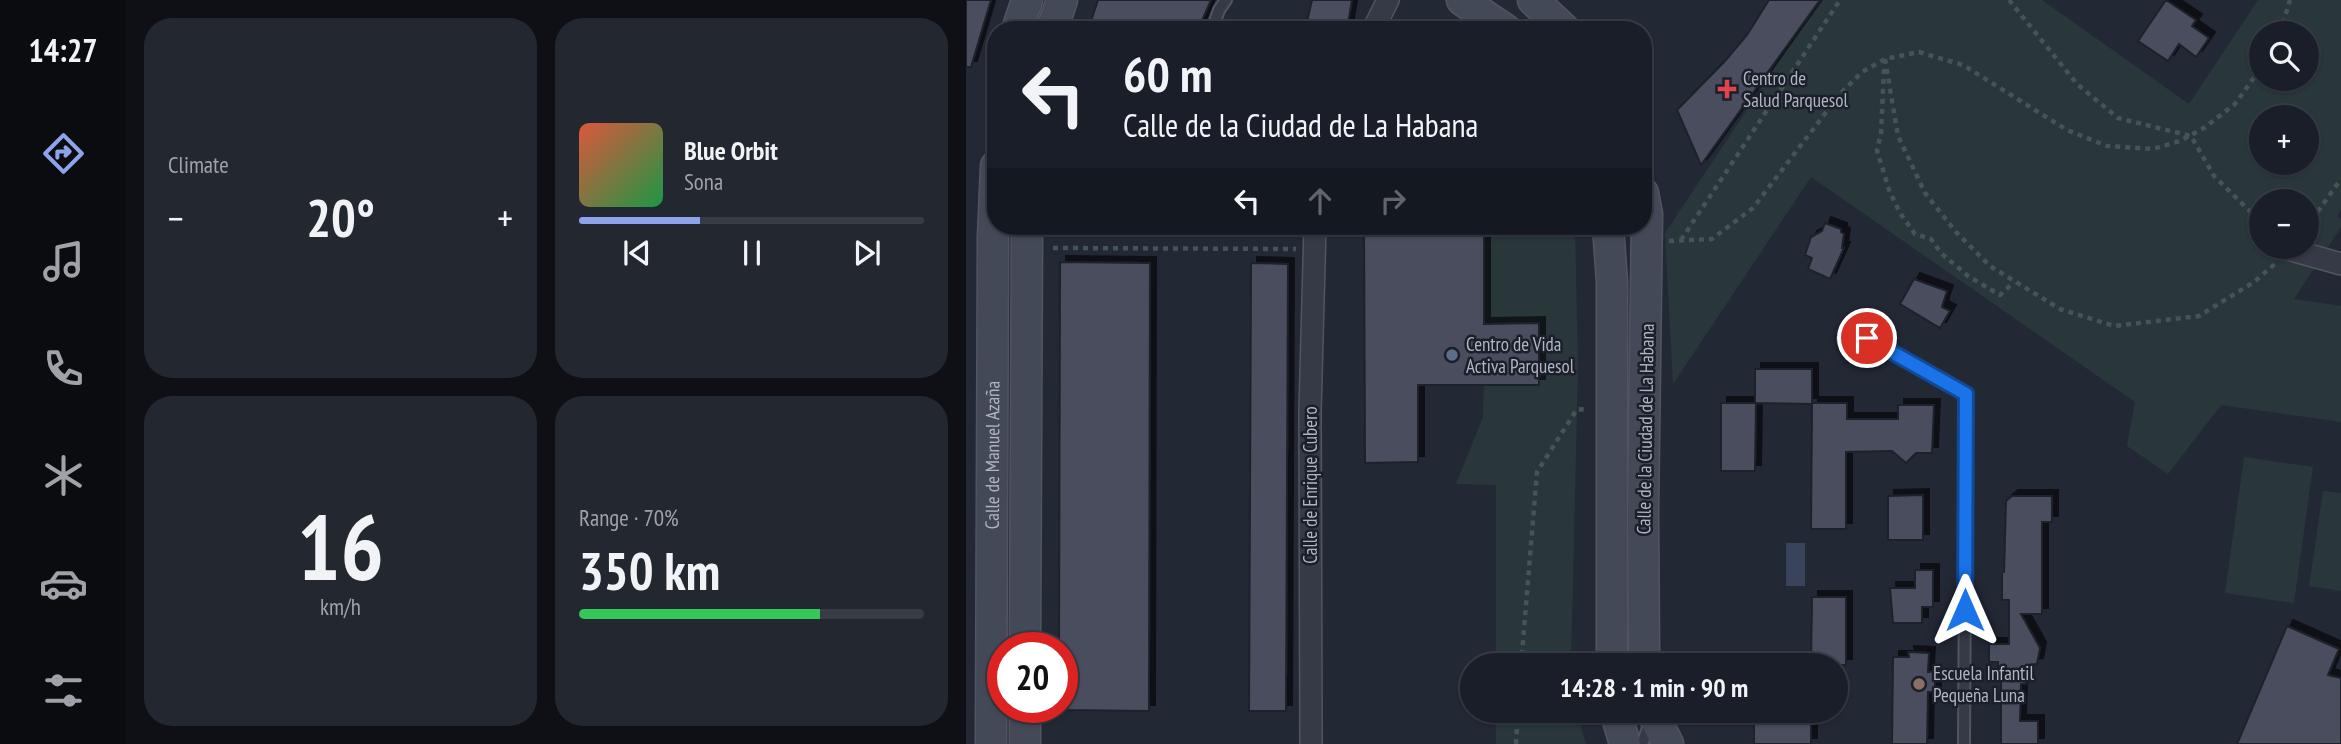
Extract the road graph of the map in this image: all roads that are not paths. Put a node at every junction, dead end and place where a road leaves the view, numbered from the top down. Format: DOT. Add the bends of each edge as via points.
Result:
graph roads {
  1 [pos="1027,0"];
  2 [pos="1062,0"];
  3 [pos="1226,0"];
  4 [pos="1388,0"];
  5 [pos="1462,0"];
  6 [pos="1533,0"];
  7 [pos="1020,21"];
  8 [pos="1055,21"];
  9 [pos="1215,21"];
  10 [pos="1378,21"];
  11 [pos="1493,21"];
  12 [pos="1555,21"];
  13 [pos="993,235"];
  14 [pos="1315,235"];
  15 [pos="1609,235"];
  16 [pos="1647,235"];
  17 [pos="1027,237"];
  18 [pos="2319,258"];
  19 [pos="2341,264"];
  20 [pos="1843,339"];
  21 [pos="1025,632"];
  22 [pos="1612,653"];
  23 [pos="1646,653"];
  24 [pos="1025,723"];
  25 [pos="1619,723"];
  26 [pos="1650,723"];
  27 [pos="1659,723"];
  28 [pos="991,744"];
  29 [pos="1025,744"];
  30 [pos="1311,744"];
  31 [pos="1625,744"];
  32 [pos="1642,744"];
  33 [pos="1668,744"];
  34 [pos="1964,744"];
  1 -- 7 [label="street"];
  2 -- 8 [label="street"];
  3 -- 9 [label="lane"];
  4 -- 10 [label="street"];
  5 -- 11 [label="street"];
  6 -- 12 [label="street"];
  13 -- 28 [label="street, Calle de Manuel Azaña"];
  14 -- 30 [label="street, Calle de Enrique Cubero"];
  15 -- 22 [label="street, Calle de la Ciudad de La Habana"];
  16 -- 23 [label="street, Calle de la Ciudad de La Habana"];
  17 -- 21 [label="street, Calle de Manuel Azaña"];
  18 -- 19 [label="street"];
  20 -- 34 [label="lane" via="1867,338 1966,394"];
  24 -- 29 [label="street"];
  25 -- 31 [label="street"];
  26 -- 32 [label="lane"];
  27 -- 33 [label="street"];
}
